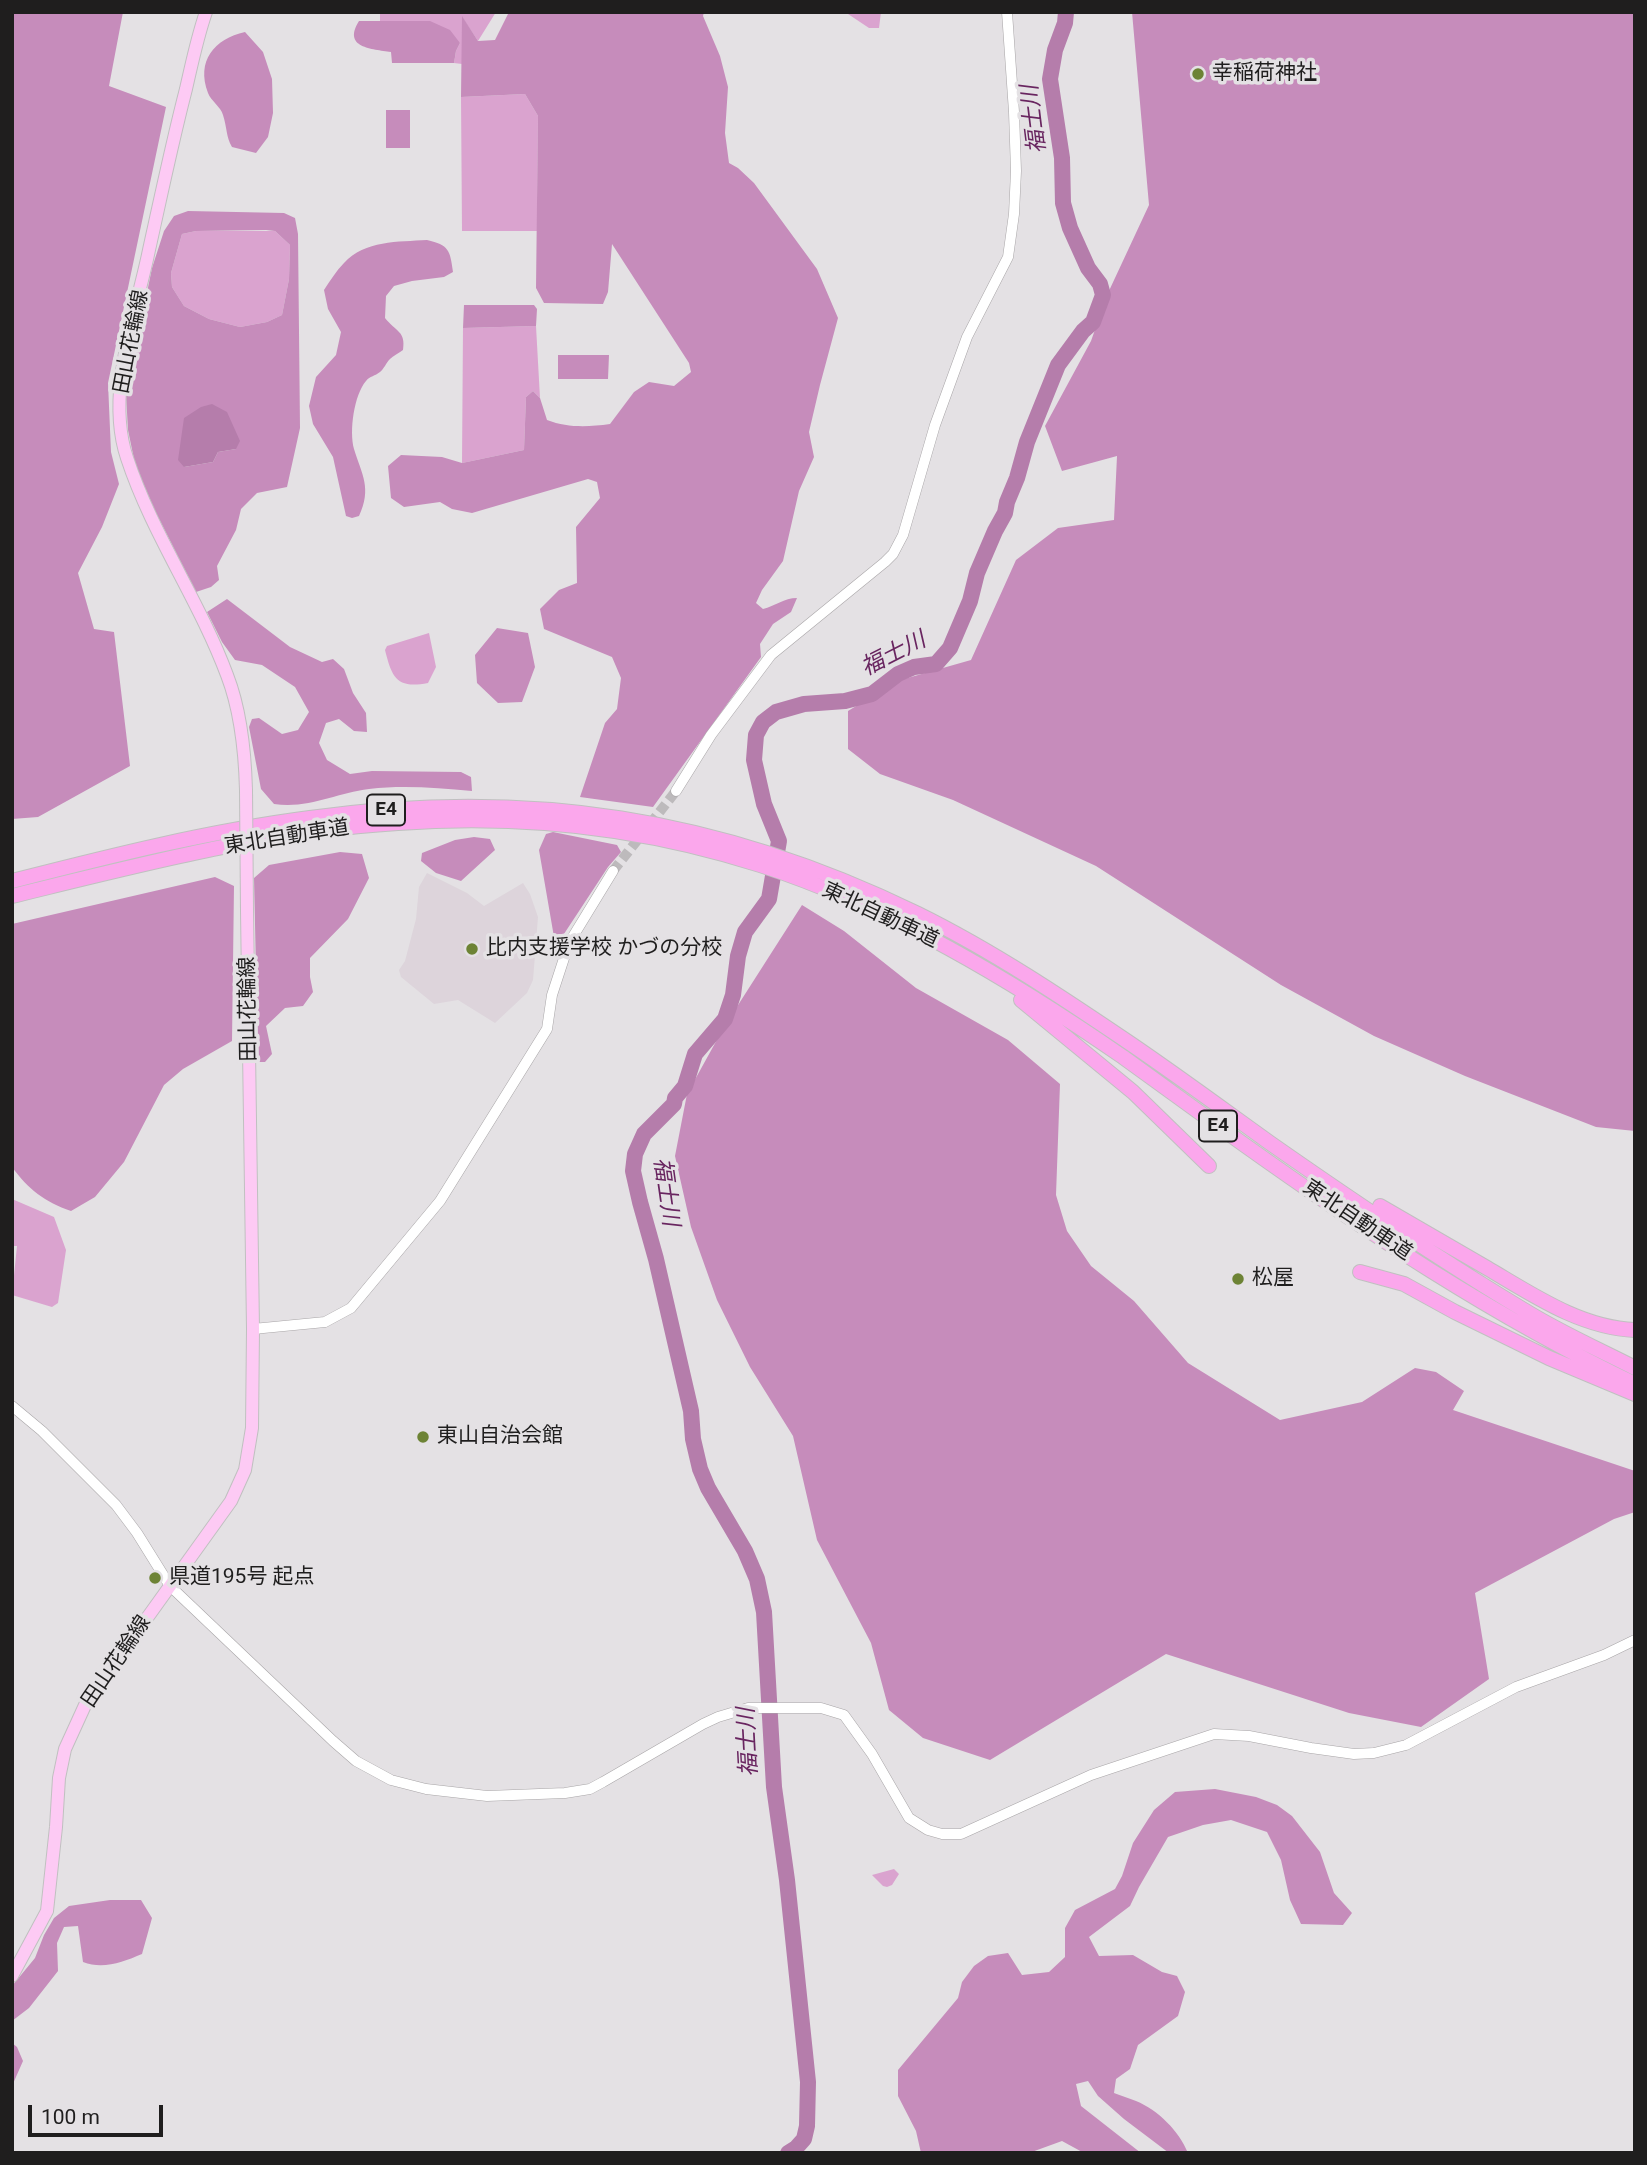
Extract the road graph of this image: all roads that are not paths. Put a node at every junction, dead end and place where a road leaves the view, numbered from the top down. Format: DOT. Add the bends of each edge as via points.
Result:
graph roads {
  1 [pos="206,12"];
  2 [pos="1007,12"];
  3 [pos="676,791"];
  4 [pos="761,858"];
  5 [pos="613,872"];
  6 [pos="12,881"];
  7 [pos="12,896"];
  8 [pos="968,959"];
  9 [pos="1273,1144"];
  10 [pos="1209,1166"];
  11 [pos="1360,1272"];
  12 [pos="253,1329"];
  13 [pos="1635,1330"];
  14 [pos="1635,1368"];
  15 [pos="1635,1384"];
  16 [pos="1635,1394"];
  17 [pos="12,1406"];
  18 [pos="170,1586"];
  19 [pos="1635,1640"];
  20 [pos="12,1976"];
  1 -- 12 [label="main road, 田山花輪線, bridge" via="128,343 119,417 139,491 228,676 240,725 246,790"];
  2 -- 3 [label="street" via="1016,171 1007,257 967,337 903,535 885,562 771,655 710,735"];
  4 -- 6 [label="highway, 東北自動車道 / E4" via="712,836 603,815 514,807 432,807 262,825"];
  4 -- 7 [label="highway, 東北自動車道 / E4" via="589,828 513,821 421,822 355,827 202,851"];
  4 -- 8 [label="highway, 東北自動車道 / E4"];
  4 -- 9 [label="highway, 東北自動車道 / E4" via="797,862 920,915 1132,1045"];
  5 -- 12 [label="street" via="569,943 552,995 547,1029 440,1201 351,1308 325,1322"];
  8 -- 10 [label="highway" via="1133,1092"];
  8 -- 15 [label="highway, 東北自動車道 / E4" via="1081,1029 1312,1192 1460,1288 1520,1325"];
  9 -- 13 [label="highway" via="1530,1293 1590,1323"];
  9 -- 14 [label="highway, 東北自動車道 / E4" via="1527,1312"];
  11 -- 16 [label="highway" via="1404,1284 1549,1358"];
  12 -- 18 [label="main road, 田山花輪線" via="252,1428 245,1470 231,1501"];
  17 -- 18 [label="street" via="116,1505"];
  18 -- 19 [label="street" via="356,1761 391,1780 487,1796 565,1793 590,1788 718,1717 749,1709 821,1708 844,1715 909,1818 942,1834 961,1834 1091,1776 1213,1734 1249,1735 1354,1754 1406,1745 1516,1687"];
  18 -- 20 [label="main road, 田山花輪線" via="86,1703 65,1749 47,1911"];
}
